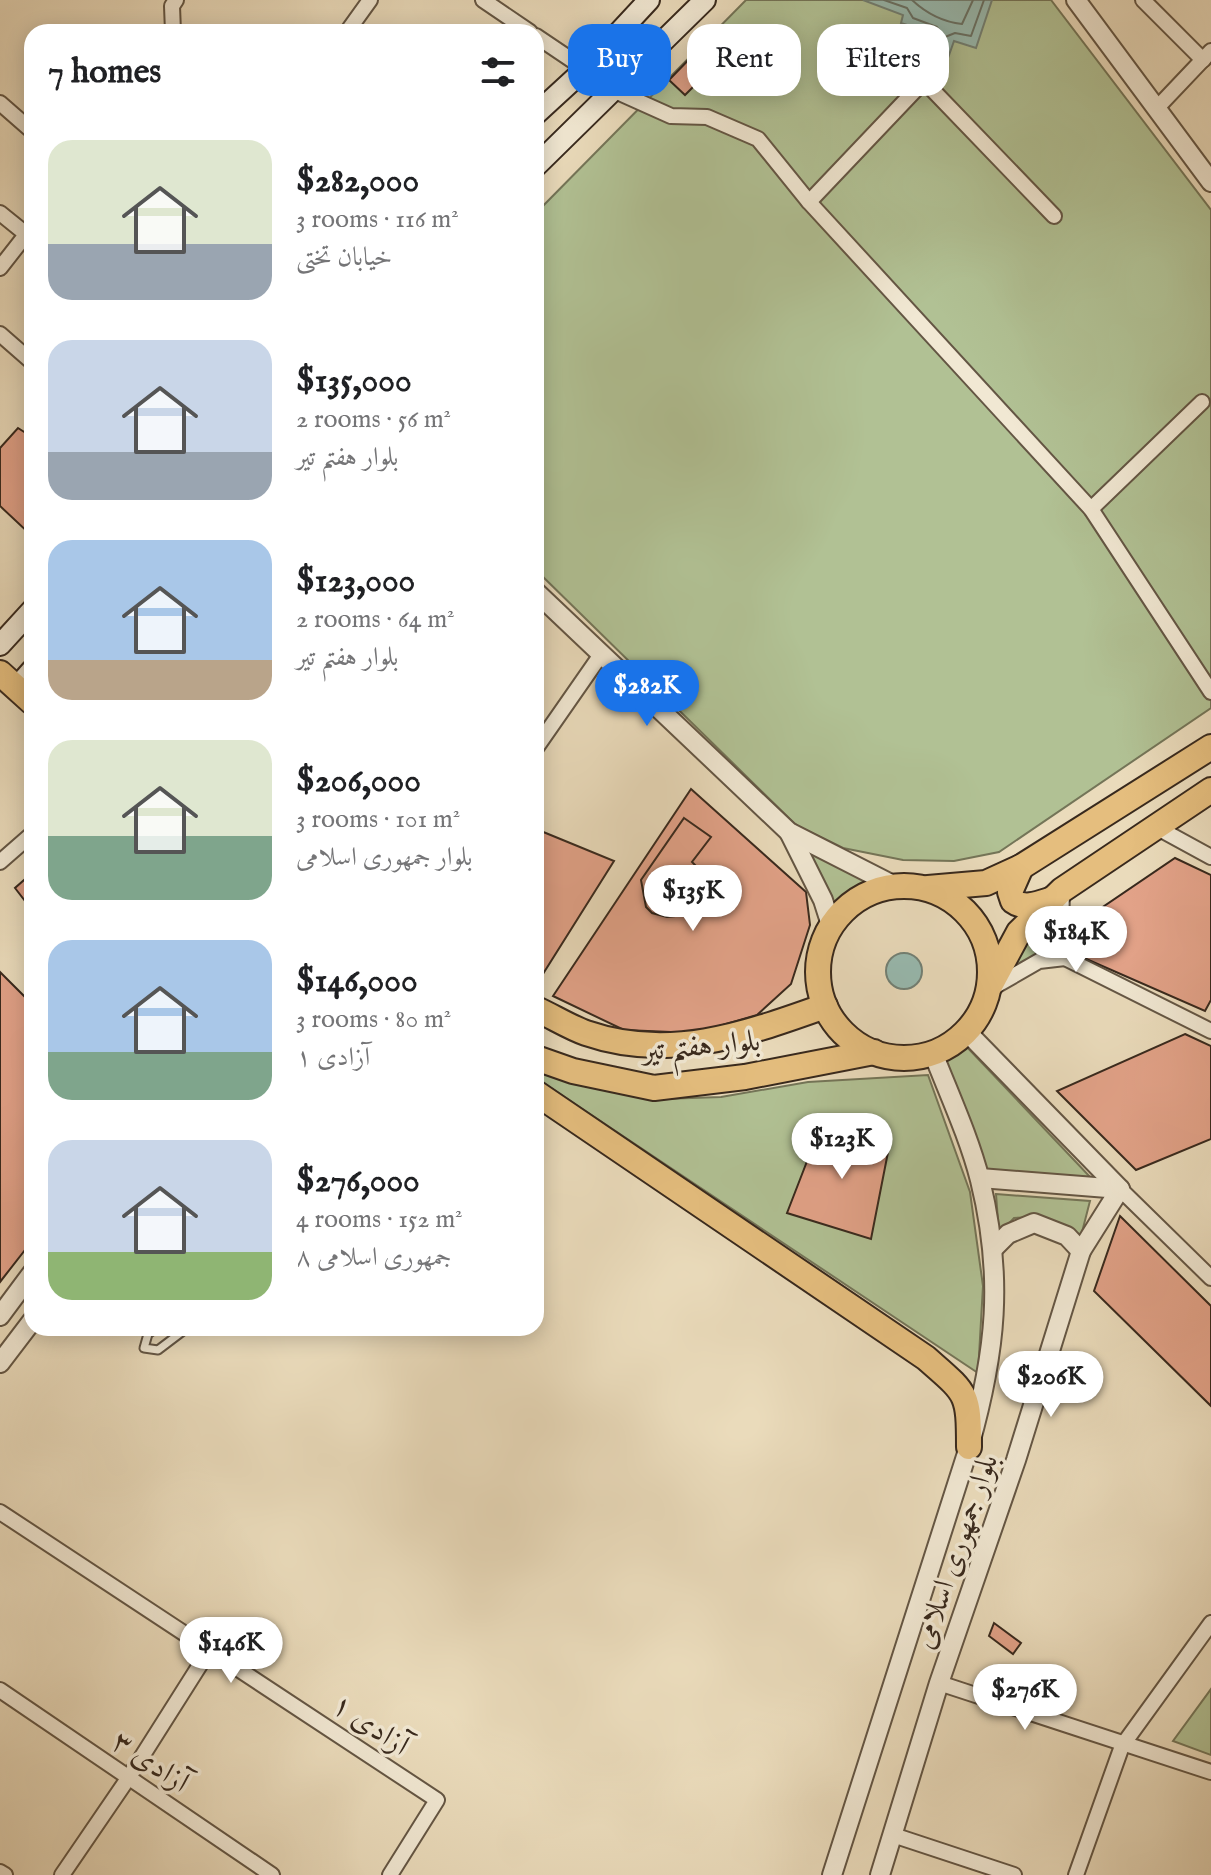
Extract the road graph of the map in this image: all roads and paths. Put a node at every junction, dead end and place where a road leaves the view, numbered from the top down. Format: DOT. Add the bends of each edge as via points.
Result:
graph roads {
  1 [pos="176,0"];
  2 [pos="370,0"];
  3 [pos="484,0"];
  4 [pos="705,0"];
  5 [pos="1076,0"];
  6 [pos="1143,0"];
  7 [pos="645,2"];
  8 [pos="173,24"];
  9 [pos="353,24"];
  10 [pos="518,24"];
  11 [pos="625,24"];
  12 [pos="671,33"];
  13 [pos="544,41"];
  14 [pos="1207,56"];
  15 [pos="568,58"];
  16 [pos="568,85"];
  17 [pos="607,96"];
  18 [pos="626,96"];
  19 [pos="0,103"];
  20 [pos="544,107"];
  21 [pos="1156,109"];
  22 [pos="24,124"];
  23 [pos="544,158"];
  24 [pos="1211,182"];
  25 [pos="809,202"];
  26 [pos="0,213"];
  27 [pos="1054,216"];
  28 [pos="24,227"];
  29 [pos="24,237"];
  30 [pos="0,268"];
  31 [pos="0,334"];
  32 [pos="24,355"];
  33 [pos="1202,402"];
  34 [pos="1091,509"];
  35 [pos="544,600"];
  36 [pos="24,619"];
  37 [pos="0,645"];
  38 [pos="600,656"];
  39 [pos="1211,692"];
  40 [pos="544,736"];
  41 [pos="1211,747"];
  42 [pos="1211,790"];
  43 [pos="1156,827"];
  44 [pos="789,832"];
  45 [pos="24,841"];
  46 [pos="1211,857"];
  47 [pos="0,862"];
  48 [pos="1021,867"];
  49 [pos="895,886"];
  50 [pos="925,888"];
  51 [pos="1058,894"];
  52 [pos="831,925"];
  53 [pos="1065,958"];
  54 [pos="989,990"];
  55 [pos="825,1006"];
  56 [pos="544,1013"];
  57 [pos="966,1031"];
  58 [pos="1211,1031"];
  59 [pos="874,1052"];
  60 [pos="933,1053"];
  61 [pos="544,1061"];
  62 [pos="544,1098"];
  63 [pos="980,1178"];
  64 [pos="1120,1189"];
  65 [pos="993,1249"];
  66 [pos="1081,1251"];
  67 [pos="1211,1278"];
  68 [pos="24,1284"];
  69 [pos="0,1316"];
  70 [pos="24,1332"];
  71 [pos="147,1336"];
  72 [pos="176,1336"];
  73 [pos="0,1363"];
  74 [pos="969,1447"];
  75 [pos="0,1512"];
  76 [pos="1210,1625"];
  77 [pos="210,1649"];
  78 [pos="939,1683"];
  79 [pos="0,1690"];
  80 [pos="1122,1746"];
  81 [pos="1211,1772"];
  82 [pos="129,1777"];
  83 [pos="893,1835"];
  84 [pos="62,1875"];
  85 [pos="272,1875"];
  86 [pos="390,1875"];
  87 [pos="832,1875"];
  88 [pos="880,1875"];
  89 [pos="1014,1875"];
  90 [pos="1076,1875"];
  1 -- 8 [label="street"];
  2 -- 9 [label="street"];
  3 -- 10 [label="street"];
  4 -- 12 [label="main road"];
  5 -- 21 [label="street"];
  6 -- 14 [label="street"];
  7 -- 11 [label="main road"];
  13 -- 15 [label="street"];
  14 -- 21 [label="street"];
  16 -- 20 [label="main road"];
  17 -- 23 [label="main road"];
  18 -- 25 [label="street" via="671,116 707,117 758,139"];
  19 -- 22 [label="street"];
  21 -- 24 [label="street"];
  25 -- 27 [label="street" via="924,81"];
  25 -- 34 [label="street"];
  26 -- 28 [label="street"];
  29 -- 30 [label="street"];
  31 -- 32 [label="street"];
  33 -- 34 [label="street"];
  34 -- 39 [label="street"];
  35 -- 38 [label="street"];
  36 -- 37 [label="main road"];
  38 -- 40 [label="street"];
  38 -- 44 [label="street"];
  41 -- 48 [label="main road"];
  42 -- 43 [label="main road"];
  43 -- 46 [label="street"];
  43 -- 51 [label="main road"];
  44 -- 49 [label="street"];
  44 -- 52 [label="street"];
  45 -- 47 [label="street"];
  48 -- 50 [label="main road" via="986,883"];
  48 -- 51 [label="main road" via="1010,892 1013,901 1032,905"];
  49 -- 50 [label="main road"];
  49 -- 52 [label="main road" via="848,906"];
  50 -- 54 [label="main road" via="950,899 984,938"];
  51 -- 53 [label="street"];
  51 -- 54 [label="main road" via="1019,932"];
  52 -- 55 [label="main road" via="818,973"];
  53 -- 54 [label="street" via="1039,961"];
  53 -- 58 [label="street"];
  54 -- 57 [label="main road"];
  55 -- 56 [label="main road, بلوار هفتم تیر" via="735,1038 655,1046 586,1033"];
  55 -- 59 [label="main road" via="837,1026"];
  57 -- 60 [label="main road"];
  57 -- 64 [label="street"];
  59 -- 60 [label="main road" via="914,1057"];
  59 -- 61 [label="main road, بلوار هفتم تیر" via="654,1088"];
  60 -- 63 [label="street, بلوار جمهوری اسلامی"];
  62 -- 74 [label="main road" via="926,1358 959,1386 969,1405"];
  63 -- 64 [label="street"];
  63 -- 65 [label="street, بلوار جمهوری اسلامی"];
  64 -- 66 [label="street, بلوار جمهوری اسلامی"];
  64 -- 67 [label="street"];
  65 -- 66 [label="street" via="1008,1234 1034,1223 1067,1236"];
  65 -- 74 [label="street, بلوار جمهوری اسلامی" via="995,1331"];
  66 -- 78 [label="street, بلوار جمهوری اسلامی"];
  68 -- 69 [label="street"];
  70 -- 73 [label="street"];
  71 -- 72 [label="lane" via="144,1348 158,1350"];
  74 -- 87 [label="street, بلوار جمهوری اسلامی"];
  75 -- 77 [label="street, آزادی ۱"];
  76 -- 80 [label="street"];
  77 -- 82 [label="street"];
  77 -- 86 [label="street, آزادی ۱" via="437,1800"];
  78 -- 80 [label="street"];
  78 -- 83 [label="street, بلوار جمهوری اسلامی"];
  79 -- 82 [label="street, آزادی ۳"];
  80 -- 81 [label="street"];
  80 -- 90 [label="street"];
  82 -- 84 [label="street"];
  82 -- 85 [label="street, آزادی ۳"];
  83 -- 88 [label="street, بلوار جمهوری اسلامی"];
  83 -- 89 [label="street"];
}
